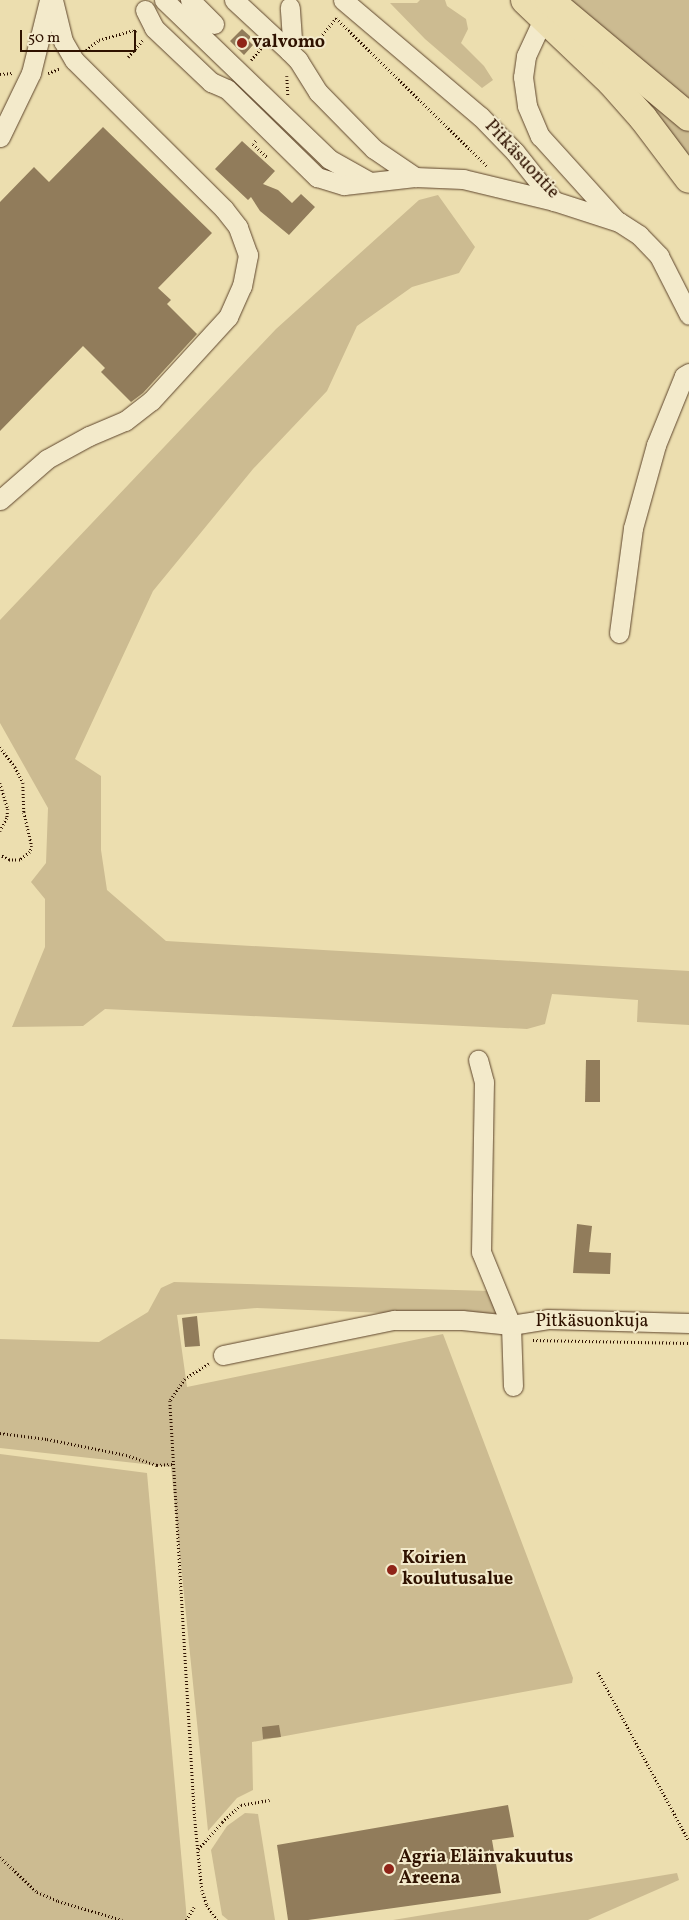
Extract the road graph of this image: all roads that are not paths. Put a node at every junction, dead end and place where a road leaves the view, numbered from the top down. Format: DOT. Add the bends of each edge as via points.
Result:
graph roads {
  1 [pos="51,0"];
  2 [pos="164,0"];
  3 [pos="190,0"];
  4 [pos="234,0"];
  5 [pos="343,0"];
  6 [pos="140,5"];
  7 [pos="539,6"];
  8 [pos="290,7"];
  9 [pos="214,24"];
  10 [pos="289,50"];
  11 [pos="688,116"];
  12 [pos="0,137"];
  13 [pos="416,177"];
  14 [pos="689,179"];
  15 [pos="368,181"];
  16 [pos="554,201"];
  17 [pos="619,222"];
  18 [pos="689,315"];
  19 [pos="689,373"];
  20 [pos="0,500"];
  21 [pos="620,633"];
  22 [pos="478,1060"];
  23 [pos="689,1323"];
  24 [pos="510,1332"];
  25 [pos="223,1355"];
  26 [pos="513,1386"];
  1 -- 12 [label="street" via="31,73"];
  1 -- 20 [label="street" via="63,41 74,60 224,209 238,227 248,255 242,286 228,317 151,401 125,421 47,459"];
  2 -- 15 [label="street" via="329,158"];
  3 -- 9 [label="street"];
  4 -- 10 [label="street"];
  5 -- 16 [label="street, Pitkäsuontie" via="480,116 515,152"];
  6 -- 15 [label="street" via="154,28 211,82 227,89 317,177 344,185"];
  7 -- 11 [label="highway"];
  7 -- 14 [label="highway" via="643,118"];
  7 -- 17 [label="street" via="523,77 527,106 540,136"];
  8 -- 10 [label="street" via="292,38"];
  10 -- 13 [label="street" via="318,92 374,149"];
  13 -- 15 [label="street"];
  13 -- 16 [label="street" via="463,178"];
  16 -- 17 [label="street, Pitkäsuontie"];
  17 -- 18 [label="street, Pitkäsuontie" via="639,234 659,256"];
  19 -- 21 [label="street" via="684,376 656,445 633,528"];
  22 -- 24 [label="street" via="484,1082 481,1252"];
  23 -- 24 [label="street, Pitkäsuonkuja" via="546,1318"];
  24 -- 25 [label="street, Pitkäsuonkuja" via="462,1320 394,1320"];
  24 -- 26 [label="street"];
}
